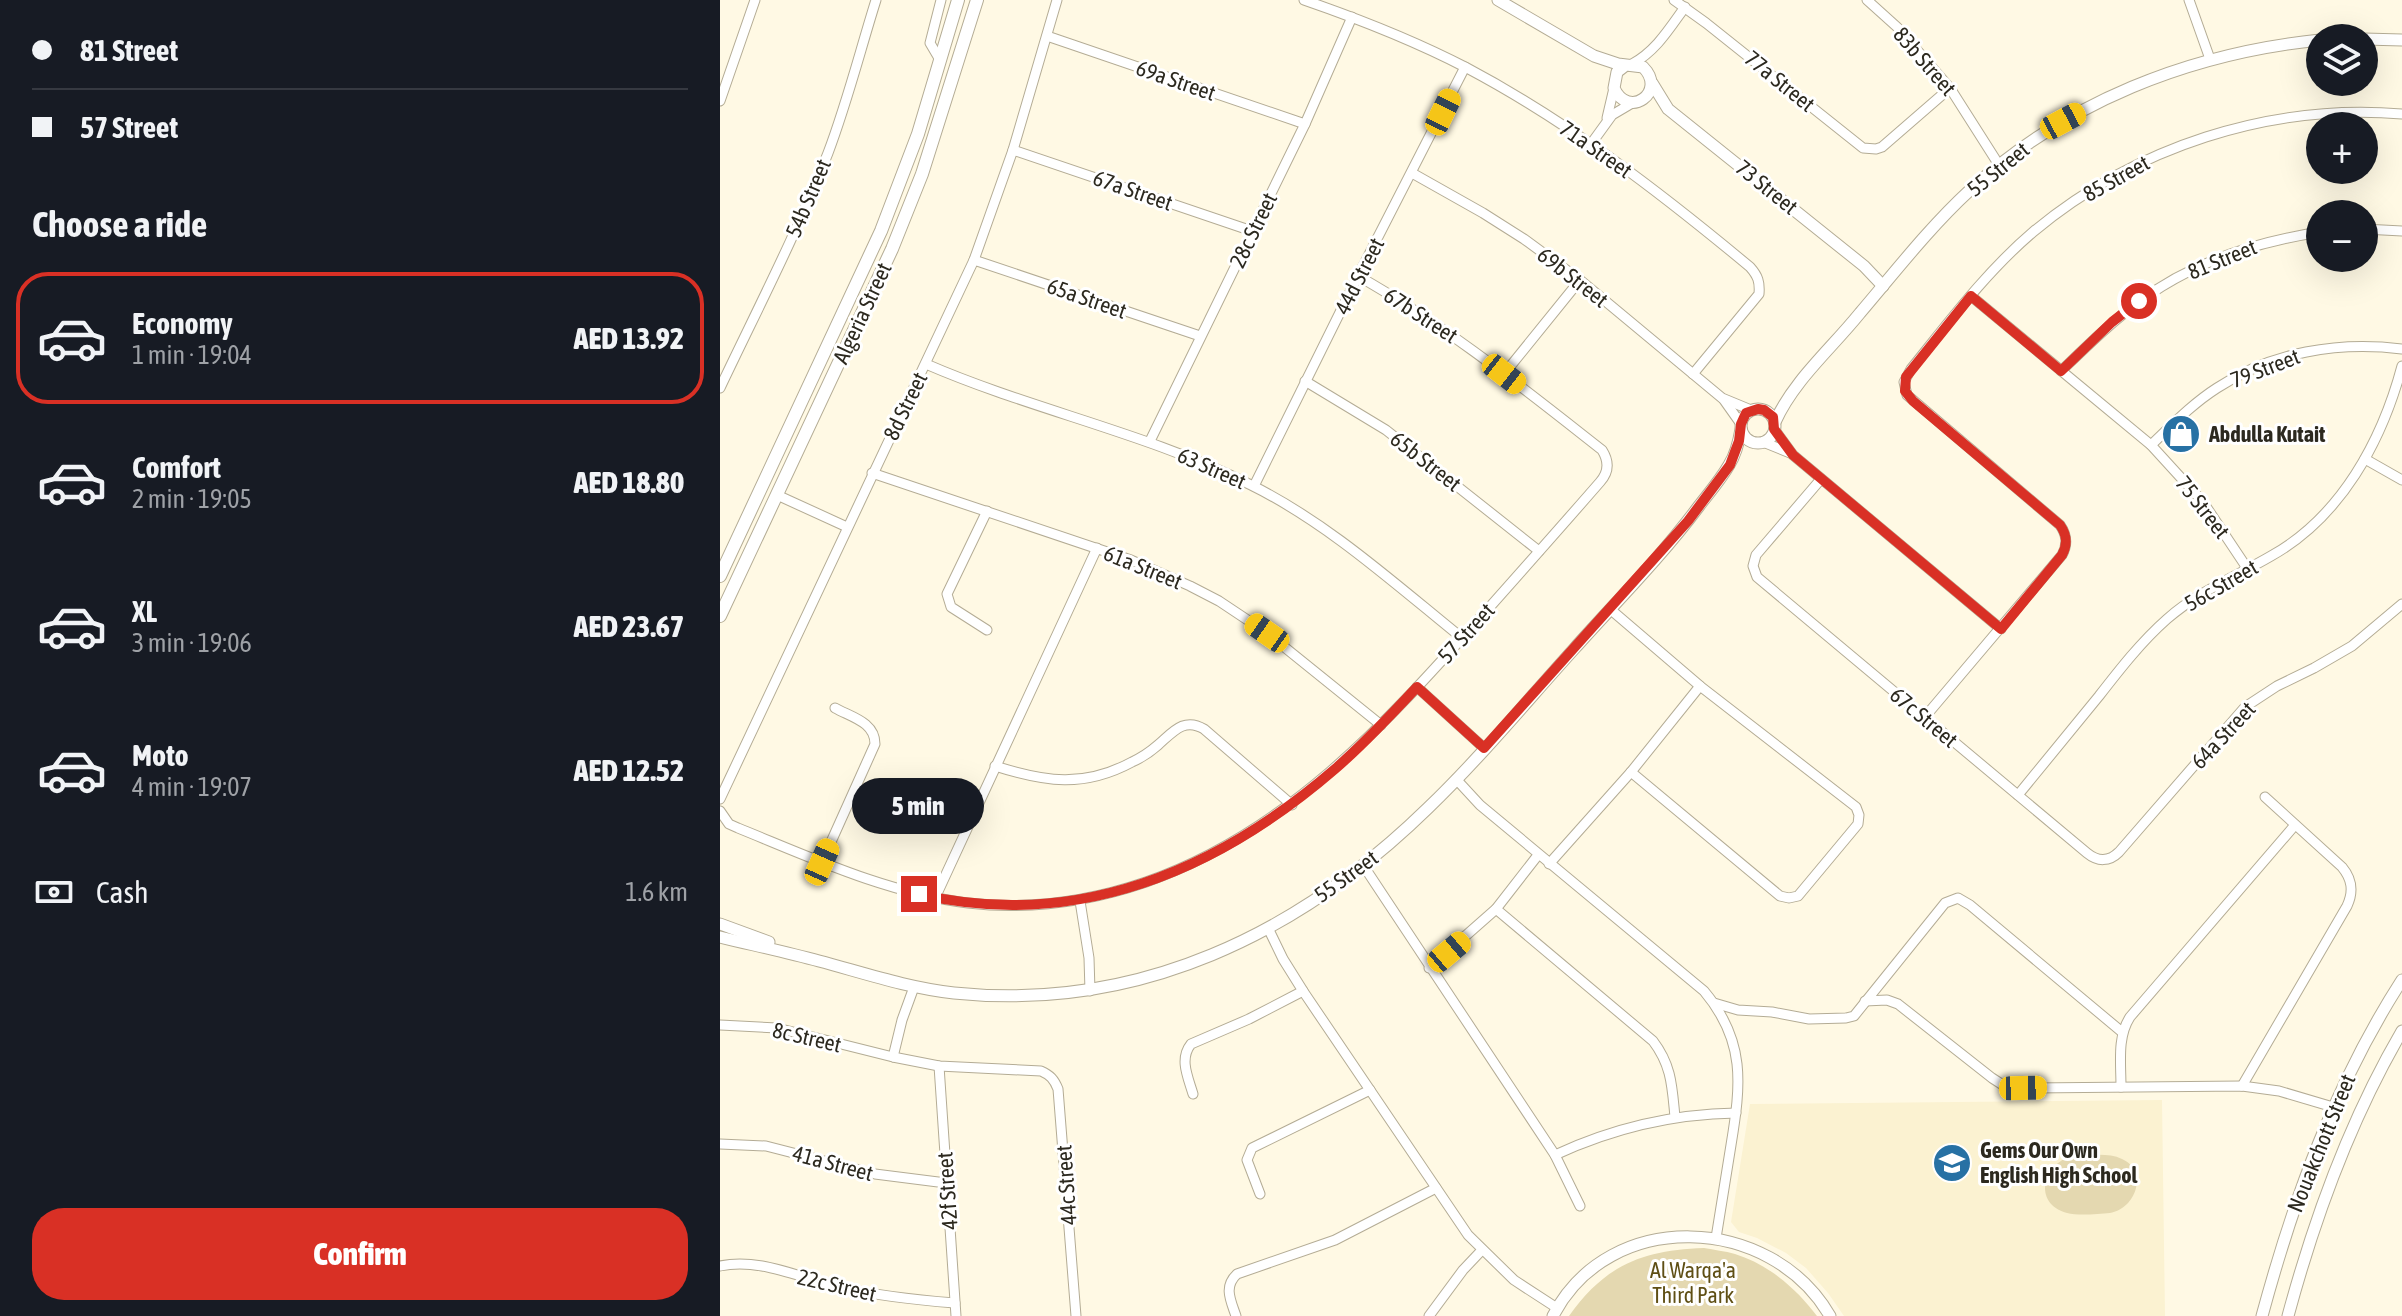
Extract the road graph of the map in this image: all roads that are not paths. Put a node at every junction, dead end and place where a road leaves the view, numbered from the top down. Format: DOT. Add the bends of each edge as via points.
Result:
graph roads {
  1 [pos="755,0"];
  2 [pos="876,0"];
  3 [pos="940,0"];
  4 [pos="958,0"];
  5 [pos="977,0"];
  6 [pos="1057,0"];
  7 [pos="1304,0"];
  8 [pos="1498,0"];
  9 [pos="1674,0"];
  10 [pos="2189,0"];
  11 [pos="1871,1"];
  12 [pos="1685,7"];
  13 [pos="1352,17"];
  14 [pos="1047,36"];
  15 [pos="2378,39"];
  16 [pos="2402,40"];
  17 [pos="2306,42"];
  18 [pos="1660,43"];
  19 [pos="1594,56"];
  20 [pos="940,60"];
  21 [pos="2207,60"];
  22 [pos="1629,65"];
  23 [pos="1465,67"];
  24 [pos="1651,80"];
  25 [pos="1614,86"];
  26 [pos="1950,88"];
  27 [pos="720,101"];
  28 [pos="1638,101"];
  29 [pos="1668,109"];
  30 [pos="2402,114"];
  31 [pos="1606,121"];
  32 [pos="1305,124"];
  33 [pos="1591,144"];
  34 [pos="1013,150"];
  35 [pos="2002,163"];
  36 [pos="1412,173"];
  37 [pos="2378,230"];
  38 [pos="1252,231"];
  39 [pos="2402,231"];
  40 [pos="2306,234"];
  41 [pos="974,260"];
  42 [pos="1358,276"];
  43 [pos="1580,280"];
  44 [pos="1886,283"];
  45 [pos="1971,296"];
  46 [pos="1200,336"];
  47 [pos="2402,349"];
  48 [pos="926,364"];
  49 [pos="2402,366"];
  50 [pos="2061,371"];
  51 [pos="1504,374"];
  52 [pos="1693,374"];
  53 [pos="723,375"];
  54 [pos="1305,381"];
  55 [pos="720,388"];
  56 [pos="1791,391"];
  57 [pos="1722,398"];
  58 [pos="1754,409"];
  59 [pos="1741,426"];
  60 [pos="1774,426"];
  61 [pos="1150,441"];
  62 [pos="1762,442"];
  63 [pos="1596,445"];
  64 [pos="2151,445"];
  65 [pos="1793,455"];
  66 [pos="2365,459"];
  67 [pos="1730,465"];
  68 [pos="872,473"];
  69 [pos="1821,479"];
  70 [pos="2402,480"];
  71 [pos="1254,486"];
  72 [pos="777,495"];
  73 [pos="987,511"];
  74 [pos="847,527"];
  75 [pos="1097,548"];
  76 [pos="1539,551"];
  77 [pos="2247,568"];
  78 [pos="720,576"];
  79 [pos="2402,604"];
  80 [pos="1610,609"];
  81 [pos="720,616"];
  82 [pos="2001,629"];
  83 [pos="987,630"];
  84 [pos="1462,638"];
  85 [pos="1700,686"];
  86 [pos="1417,687"];
  87 [pos="835,708"];
  88 [pos="1924,718"];
  89 [pos="1381,725"];
  90 [pos="1484,748"];
  91 [pos="995,766"];
  92 [pos="1631,772"];
  93 [pos="1453,782"];
  94 [pos="2018,795"];
  95 [pos="2265,797"];
  96 [pos="720,799"];
  97 [pos="1292,805"];
  98 [pos="720,811"];
  99 [pos="2295,825"];
  100 [pos="1538,855"];
  101 [pos="2102,860"];
  102 [pos="822,862"];
  103 [pos="1549,864"];
  104 [pos="1363,865"];
  105 [pos="935,898"];
  106 [pos="1080,901"];
  107 [pos="1496,909"];
  108 [pos="720,924"];
  109 [pos="1264,930"];
  110 [pos="720,937"];
  111 [pos="814,959"];
  112 [pos="1429,968"];
  113 [pos="2402,980"];
  114 [pos="910,986"];
  115 [pos="1094,990"];
  116 [pos="1303,991"];
  117 [pos="1865,1001"];
  118 [pos="1714,1003"];
  119 [pos="720,1025"];
  120 [pos="2402,1031"];
  121 [pos="2122,1032"];
  122 [pos="893,1057"];
  123 [pos="939,1066"];
  124 [pos="1032,1070"];
  125 [pos="2242,1086"];
  126 [pos="2121,1087"];
  127 [pos="1370,1090"];
  128 [pos="1193,1094"];
  129 [pos="2333,1107"];
  130 [pos="1736,1113"];
  131 [pos="1675,1117"];
  132 [pos="720,1144"];
  133 [pos="1555,1155"];
  134 [pos="946,1183"];
  135 [pos="1436,1188"];
  136 [pos="1260,1194"];
  137 [pos="1580,1206"];
  138 [pos="1716,1238"];
  139 [pos="1481,1251"];
  140 [pos="720,1266"];
  141 [pos="955,1303"];
  142 [pos="1555,1312"];
  143 [pos="956,1316"];
  144 [pos="1076,1316"];
  145 [pos="1236,1316"];
  146 [pos="1429,1316"];
  147 [pos="1830,1316"];
  148 [pos="2262,1316"];
  149 [pos="2288,1316"];
  1 -- 27 [label="street"];
  2 -- 53 [label="street, 54b Street" via="827,155"];
  3 -- 20 [label="street" via="930,39"];
  4 -- 20 [label="main road, Algeria Street"];
  5 -- 72 [label="main road, Algeria Street" via="892,249"];
  6 -- 14 [label="street, 8d Street"];
  7 -- 13 [label="street, 71a Street"];
  8 -- 19 [label="street"];
  9 -- 12 [label="street, 77a Street"];
  10 -- 21 [label="street"];
  11 -- 26 [label="street, 83b Street"];
  12 -- 18 [label="street"];
  12 -- 26 [label="street, 77a Street" via="1863,148 1876,149 1888,142"];
  13 -- 23 [label="street, 71a Street"];
  13 -- 32 [label="street, 28c Street"];
  14 -- 32 [label="street, 69a Street"];
  14 -- 34 [label="street, 8d Street"];
  15 -- 16 [label="street"];
  17 -- 21 [label="street, 55 Street"];
  18 -- 22 [label="street"];
  18 -- 24 [label="street"];
  19 -- 22 [label="street"];
  19 -- 25 [label="street"];
  20 -- 78 [label="main road, Algeria Street" via="881,231"];
  21 -- 35 [label="street, 55 Street" via="2095,104"];
  22 -- 24 [label="street" via="1643,67"];
  22 -- 25 [label="street" via="1617,72"];
  23 -- 33 [label="street, 71a Street"];
  23 -- 36 [label="street, 44d Street"];
  24 -- 28 [label="street" via="1651,90"];
  24 -- 29 [label="street, 73 Street"];
  25 -- 28 [label="street" via="1621,99"];
  25 -- 31 [label="street"];
  26 -- 35 [label="street, 83b Street"];
  28 -- 29 [label="street, 73 Street"];
  28 -- 31 [label="street"];
  29 -- 44 [label="street, 73 Street"];
  30 -- 45 [label="street, 85 Street" via="2341,113 2258,123 2150,158 2059,212"];
  31 -- 33 [label="street"];
  32 -- 38 [label="street, 28c Street"];
  33 -- 52 [label="street, 71a Street" via="1757,275 1759,294"];
  34 -- 38 [label="street, 67a Street"];
  34 -- 41 [label="street, 8d Street"];
  35 -- 44 [label="street, 55 Street" via="1953,206"];
  36 -- 42 [label="street, 44d Street"];
  36 -- 43 [label="street, 69b Street" via="1504,225"];
  37 -- 39 [label="street"];
  38 -- 46 [label="street, 28c Street"];
  40 -- 50 [label="street, 81 Street" via="2250,246 2179,276 2112,322"];
  41 -- 46 [label="street, 65a Street"];
  41 -- 48 [label="street, 8d Street"];
  42 -- 51 [label="street, 67b Street" via="1434,321"];
  42 -- 54 [label="street, 44d Street"];
  43 -- 51 [label="street"];
  43 -- 52 [label="street, 69b Street"];
  44 -- 56 [label="street, 55 Street"];
  45 -- 50 [label="street, 75 Street"];
  45 -- 82 [label="street, 85 Street" via="1904,382 1913,401 2060,525 2066,537 2062,555"];
  46 -- 61 [label="street, 28c Street"];
  47 -- 64 [label="street, 79 Street" via="2325,348 2266,363 2203,398"];
  48 -- 61 [label="street, 63 Street"];
  48 -- 68 [label="street, 8d Street"];
  49 -- 66 [label="street, 56c Street"];
  50 -- 64 [label="street, 75 Street"];
  51 -- 63 [label="street, 67b Street"];
  52 -- 57 [label="street, 69b Street"];
  53 -- 55 [label="street, 54b Street"];
  54 -- 71 [label="street, 44d Street"];
  54 -- 76 [label="street, 65b Street" via="1386,430"];
  56 -- 58 [label="street, 55 Street"];
  56 -- 60 [label="street, 55 Street"];
  57 -- 58 [label="street, 69b Street"];
  57 -- 59 [label="street, 69b Street"];
  58 -- 59 [label="street"];
  58 -- 60 [label="street" via="1769,413"];
  59 -- 62 [label="street" via="1750,441"];
  59 -- 67 [label="street, 55 Street"];
  60 -- 62 [label="street"];
  60 -- 65 [label="street"];
  61 -- 71 [label="street, 63 Street"];
  62 -- 65 [label="street"];
  62 -- 67 [label="street, 55 Street"];
  63 -- 76 [label="street, 57 Street" via="1606,456 1605,477"];
  64 -- 77 [label="street, 75 Street" via="2203,502"];
  65 -- 69 [label="street"];
  66 -- 70 [label="street"];
  66 -- 77 [label="street, 56c Street" via="2307,530"];
  67 -- 80 [label="street, 55 Street"];
  68 -- 73 [label="street, 61a Street"];
  68 -- 74 [label="street, 8d Street"];
  69 -- 82 [label="street"];
  69 -- 88 [label="street, 67c Street" via="1756,555 1754,573"];
  71 -- 84 [label="street, 63 Street" via="1332,536"];
  72 -- 74 [label="street"];
  72 -- 81 [label="main road, Algeria Street"];
  73 -- 75 [label="street, 61a Street"];
  73 -- 83 [label="street" via="947,601"];
  74 -- 96 [label="street, 8d Street"];
  75 -- 89 [label="street, 61a Street" via="1168,575 1248,619"];
  75 -- 91 [label="street"];
  76 -- 84 [label="street, 57 Street"];
  77 -- 94 [label="street, 56c Street" via="2206,590 2152,633"];
  79 -- 101 [label="street, 64a Street" via="2343,652 2245,707 2119,852"];
  80 -- 85 [label="street"];
  80 -- 90 [label="street, 55 Street"];
  82 -- 88 [label="street"];
  84 -- 86 [label="street, 57 Street"];
  85 -- 92 [label="street"];
  85 -- 92 [label="street" via="1856,807 1858,824 1853,831 1798,896 1780,896"];
  86 -- 89 [label="street, 57 Street"];
  86 -- 90 [label="street"];
  87 -- 102 [label="street" via="869,726 875,744"];
  88 -- 94 [label="street, 67c Street"];
  89 -- 97 [label="street, 57 Street"];
  90 -- 93 [label="street, 55 Street"];
  91 -- 97 [label="street" via="1048,780 1086,779 1139,759 1188,723 1204,729"];
  91 -- 105 [label="street"];
  92 -- 103 [label="street"];
  93 -- 100 [label="street"];
  93 -- 104 [label="street, 55 Street"];
  94 -- 101 [label="street, 67c Street"];
  95 -- 99 [label="street"];
  97 -- 106 [label="street, 57 Street" via="1211,855 1124,890"];
  98 -- 102 [label="street, 57 Street" via="738,828"];
  99 -- 121 [label="street"];
  99 -- 125 [label="street" via="2348,874 2351,898"];
  100 -- 103 [label="street"];
  100 -- 107 [label="street"];
  102 -- 105 [label="street, 57 Street"];
  103 -- 118 [label="street"];
  104 -- 109 [label="street, 55 Street"];
  104 -- 112 [label="street"];
  105 -- 106 [label="street, 57 Street" via="1005,906"];
  106 -- 115 [label="street"];
  107 -- 112 [label="street"];
  107 -- 131 [label="street" via="1653,1041 1670,1070"];
  108 -- 111 [label="street, 55 Street"];
  109 -- 115 [label="street, 55 Street" via="1192,963"];
  109 -- 116 [label="street"];
  110 -- 111 [label="street, 55 Street"];
  111 -- 114 [label="street, 55 Street"];
  112 -- 133 [label="street"];
  113 -- 129 [label="street, Nouakchott Street"];
  114 -- 115 [label="street, 55 Street" via="1008,996"];
  114 -- 122 [label="street"];
  116 -- 127 [label="street"];
  116 -- 128 [label="street" via="1191,1044 1184,1059"];
  117 -- 118 [label="street" via="1854,1016 1822,1020"];
  117 -- 121 [label="street" via="1945,903 1958,898"];
  117 -- 126 [label="street" via="1898,1004 2006,1087"];
  118 -- 130 [label="street" via="1738,1061"];
  119 -- 122 [label="street, 8c Street" via="777,1028"];
  120 -- 149 [label="street, Nouakchott Street" via="2335,1169"];
  121 -- 126 [label="street"];
  122 -- 123 [label="street, 8c Street"];
  123 -- 124 [label="street, 8c Street"];
  123 -- 134 [label="street, 42f Street"];
  124 -- 144 [label="street, 44c Street" via="1049,1075 1058,1089"];
  125 -- 126 [label="street"];
  125 -- 129 [label="street"];
  127 -- 135 [label="street"];
  127 -- 136 [label="street" via="1252,1148 1247,1160"];
  129 -- 148 [label="street, Nouakchott Street" via="2294,1206"];
  130 -- 131 [label="street"];
  130 -- 138 [label="street"];
  131 -- 133 [label="street" via="1613,1131"];
  132 -- 134 [label="street, 41a Street" via="766,1146 875,1174"];
  133 -- 137 [label="street"];
  134 -- 141 [label="street, 42f Street"];
  135 -- 139 [label="street"];
  135 -- 145 [label="street" via="1335,1240 1237,1274 1229,1292"];
  138 -- 142 [label="street" via="1680,1237 1629,1248 1581,1279"];
  138 -- 147 [label="street" via="1778,1261"];
  139 -- 142 [label="street"];
  139 -- 146 [label="street"];
  140 -- 141 [label="street, 22c Street" via="753,1264 881,1296"];
  141 -- 143 [label="street, 42f Street"];
}
